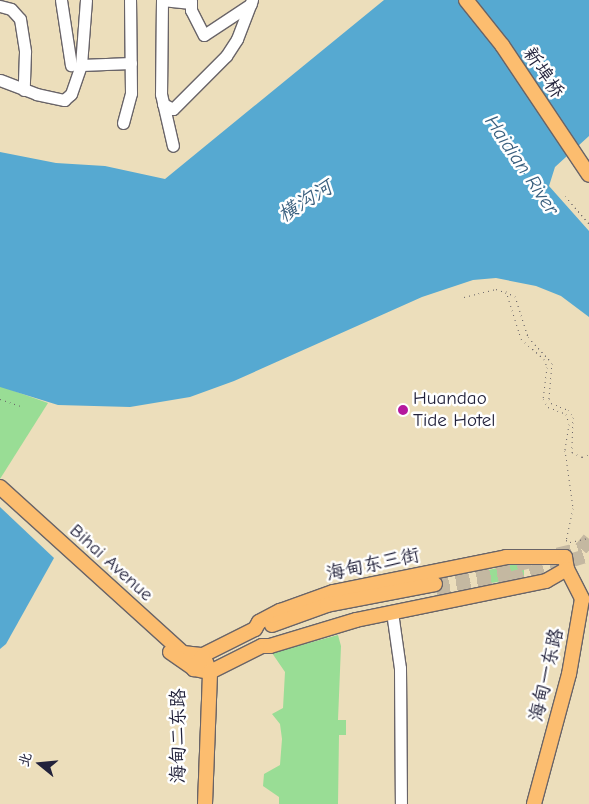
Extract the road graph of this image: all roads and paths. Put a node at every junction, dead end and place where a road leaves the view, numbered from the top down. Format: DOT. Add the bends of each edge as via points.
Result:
graph roads {
  1 [pos="13,0"];
  2 [pos="61,0"];
  3 [pos="86,0"];
  4 [pos="130,0"];
  5 [pos="162,0"];
  6 [pos="466,0"];
  7 [pos="477,0"];
  8 [pos="191,1"];
  9 [pos="253,1"];
  10 [pos="0,6"];
  11 [pos="16,13"];
  12 [pos="131,63"];
  13 [pos="76,65"];
  14 [pos="0,80"];
  15 [pos="24,90"];
  16 [pos="163,104"];
  17 [pos="124,122"];
  18 [pos="173,146"];
  19 [pos="588,170"];
  20 [pos="565,196"];
  21 [pos="589,224"];
  22 [pos="506,291"];
  23 [pos="464,297"];
  24 [pos="0,399"];
  25 [pos="20,406"];
  26 [pos="589,454"];
  27 [pos="0,487"];
  28 [pos="0,492"];
  29 [pos="589,538"];
  30 [pos="562,563"];
  31 [pos="392,612"];
  32 [pos="255,629"];
  33 [pos="262,646"];
  34 [pos="203,655"];
  35 [pos="194,669"];
  36 [pos="210,672"];
  37 [pos="198,804"];
  38 [pos="205,804"];
  39 [pos="401,804"];
  40 [pos="530,804"];
  41 [pos="534,804"];
  1 -- 11 [label="street"];
  2 -- 13 [label="street"];
  3 -- 13 [label="street"];
  4 -- 12 [label="street"];
  5 -- 8 [label="street"];
  5 -- 16 [label="street"];
  6 -- 19 [label="main road, 新埠桥" via="502,45"];
  7 -- 19 [label="main road, 新埠桥"];
  8 -- 9 [label="street" via="191,10 204,35"];
  9 -- 16 [label="street" via="226,56 173,109"];
  10 -- 11 [label="street"];
  11 -- 15 [label="street" via="25,52"];
  12 -- 13 [label="street"];
  12 -- 17 [label="street" via="131,93"];
  13 -- 15 [label="street" via="68,98 56,99"];
  14 -- 15 [label="street"];
  16 -- 18 [label="street"];
  20 -- 21 [label="path"];
  22 -- 23 [label="path" via="488,290"];
  22 -- 26 [label="path" via="515,296 531,343 552,363 549,398 551,403 568,410 573,416 572,452 582,457"];
  22 -- 29 [label="path" via="522,340 544,359 547,367 543,399 548,407 566,414 569,424 565,450 573,508 566,540"];
  24 -- 25 [label="path"];
  27 -- 34 [label="main road, Bihai Avenue" via="183,654"];
  28 -- 35 [label="main road, Bihai Avenue" via="178,659"];
  30 -- 31 [label="main road" via="546,580"];
  30 -- 32 [label="main road, 海甸东三街" via="544,555 506,557 345,589 301,601 258,622"];
  30 -- 40 [label="main road, 海甸一东路" via="576,601 564,673"];
  30 -- 41 [label="main road, 海甸一东路" via="582,599 580,617 569,674"];
  31 -- 33 [label="main road"];
  31 -- 39 [label="street" via="400,668"];
  32 -- 33 [label="main road" via="327,605 436,589 317,620 267,639"];
  32 -- 34 [label="main road, 海甸东三街"];
  33 -- 36 [label="main road"];
  34 -- 35 [label="main road"];
  34 -- 36 [label="main road"];
  35 -- 36 [label="main road"];
  35 -- 37 [label="main road, 海甸二东路" via="202,690"];
  36 -- 38 [label="main road, 海甸二东路"];
}
